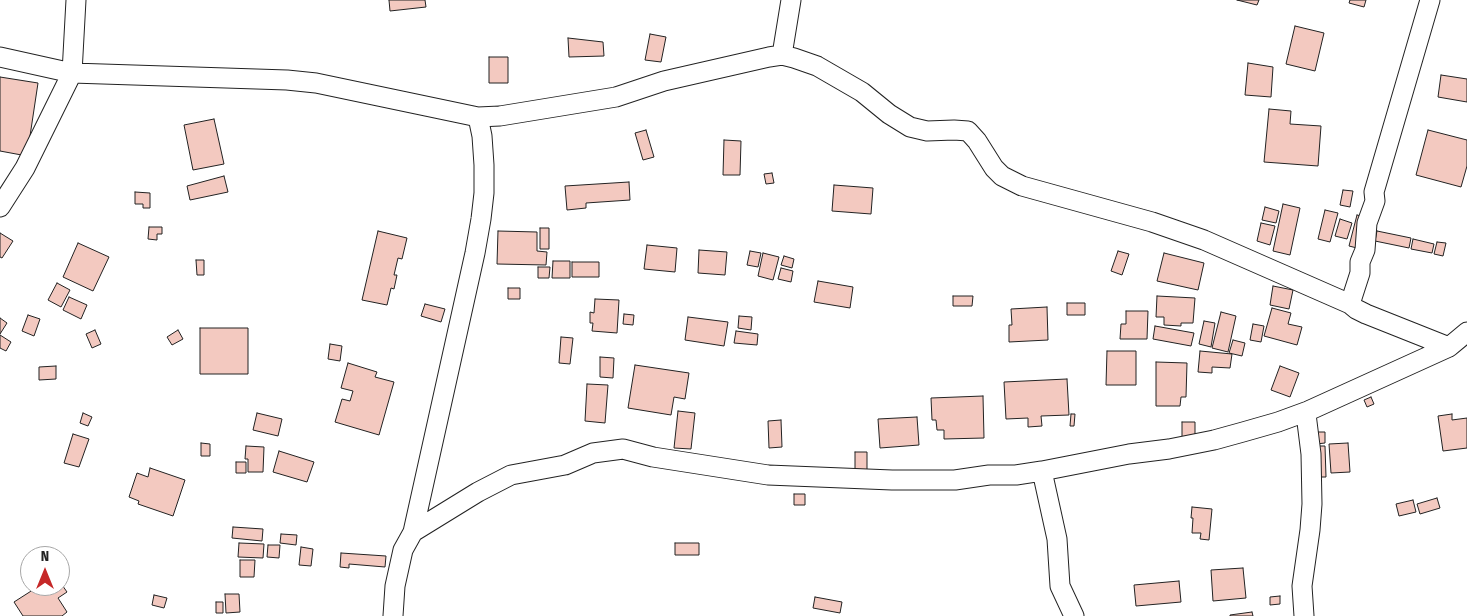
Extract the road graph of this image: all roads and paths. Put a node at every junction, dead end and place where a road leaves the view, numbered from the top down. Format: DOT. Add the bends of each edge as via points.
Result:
graph roads {
  1 [pos="76,0"];
  2 [pos="791,0"];
  3 [pos="1430,0"];
  4 [pos="782,55"];
  5 [pos="0,57"];
  6 [pos="72,73"];
  7 [pos="478,117"];
  8 [pos="0,207"];
  9 [pos="1350,304"];
  10 [pos="1467,332"];
  11 [pos="1449,346"];
  12 [pos="1308,411"];
  13 [pos="1042,472"];
  14 [pos="414,532"];
  15 [pos="393,616"];
  16 [pos="1074,616"];
  17 [pos="1304,616"];
  1 -- 6 [label="street"];
  2 -- 4 [label="street"];
  3 -- 9 [label="street" via="1374,192 1365,250"];
  4 -- 7 [label="street" via="664,81 616,97"];
  4 -- 9 [label="street" via="817,66 862,92 910,127 927,131 968,131 994,168 1022,186 1204,240"];
  5 -- 6 [label="street"];
  6 -- 7 [label="street" via="316,83"];
  6 -- 8 [label="street" via="25,168"];
  7 -- 14 [label="street" via="484,165 481,219"];
  9 -- 11 [label="street" via="1366,314"];
  10 -- 11 [label="street"];
  11 -- 12 [label="street"];
  12 -- 13 [label="street" via="1214,440"];
  12 -- 17 [label="street" via="1312,504 1302,586"];
  13 -- 14 [label="street" via="989,474 955,480 768,474 653,457 623,448 593,453 565,465 511,475"];
  13 -- 16 [label="street" via="1057,538 1060,586"];
  14 -- 15 [label="street" via="403,550 395,586"];
}
